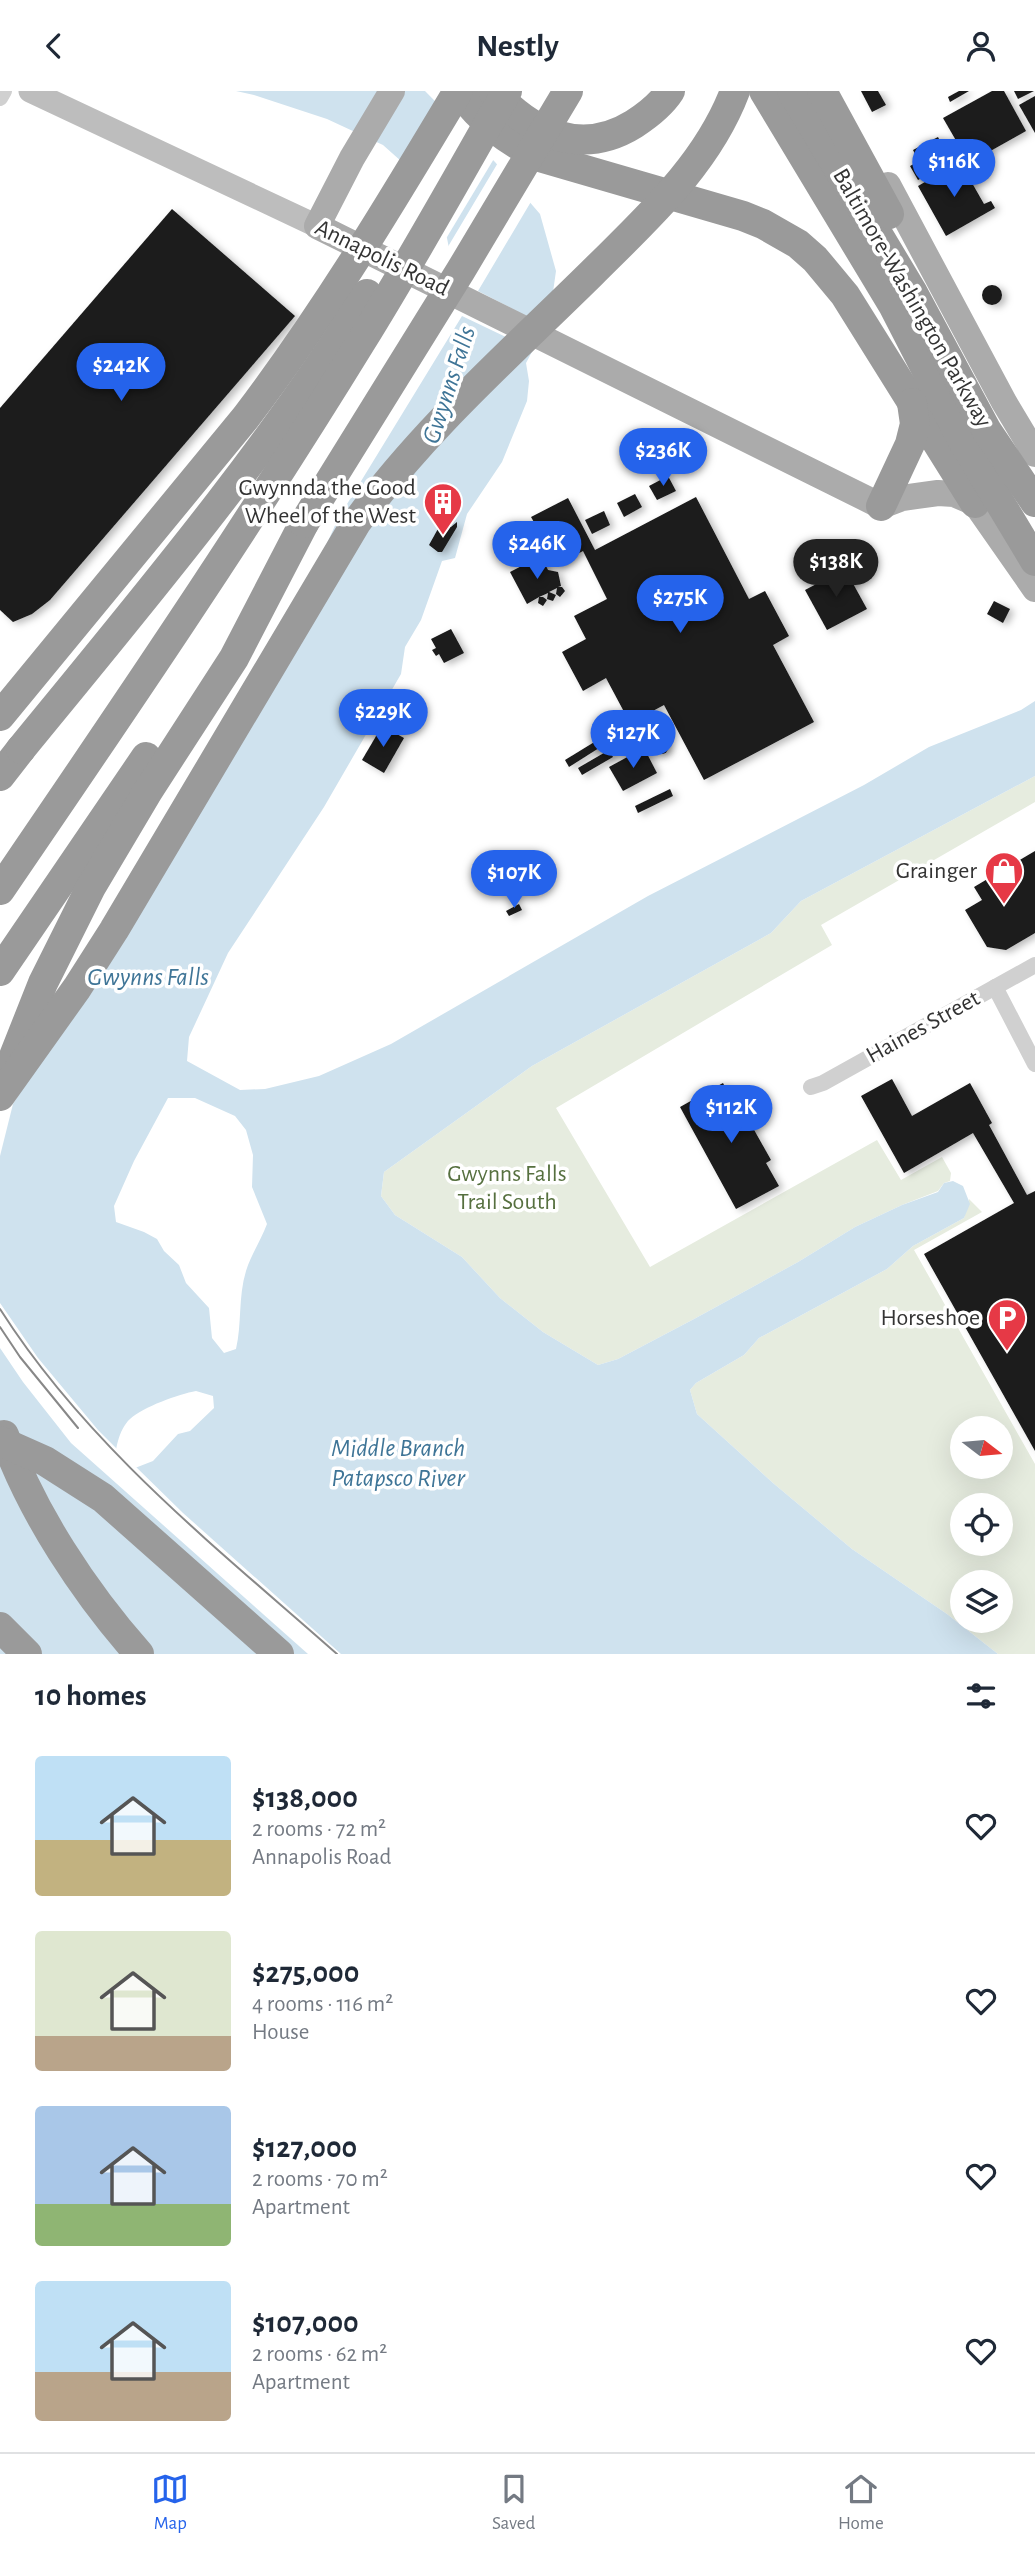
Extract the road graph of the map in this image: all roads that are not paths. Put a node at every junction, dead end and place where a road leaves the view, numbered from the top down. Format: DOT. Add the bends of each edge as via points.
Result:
graph roads {
  1 [pos="4,91"];
  2 [pos="30,91"];
  3 [pos="392,91"];
  4 [pos="459,91"];
  5 [pos="493,91"];
  6 [pos="499,91"];
  7 [pos="508,91"];
  8 [pos="568,91"];
  9 [pos="670,91"];
  10 [pos="735,91"];
  11 [pos="764,91"];
  12 [pos="792,91"];
  13 [pos="822,91"];
  14 [pos="838,91"];
  15 [pos="0,98"];
  16 [pos="317,226"];
  17 [pos="911,295"];
  18 [pos="912,403"];
  19 [pos="1035,454"];
  20 [pos="1035,501"];
  21 [pos="975,503"];
  22 [pos="881,506"];
  23 [pos="304,523"];
  24 [pos="1035,561"];
  25 [pos="1035,589"];
  26 [pos="0,716"];
  27 [pos="0,776"];
  28 [pos="0,890"];
  29 [pos="1035,965"];
  30 [pos="0,971"];
  31 [pos="995,987"];
  32 [pos="1035,1064"];
  33 [pos="811,1087"];
  34 [pos="0,1094"];
  35 [pos="0,1424"];
  36 [pos="0,1441"];
  37 [pos="0,1627"];
  38 [pos="27,1654"];
  39 [pos="139,1654"];
  40 [pos="279,1654"];
  1 -- 15 [label="street"];
  2 -- 16 [label="main road, Annapolis Road"];
  3 -- 16 [label="main road"];
  4 -- 18 [label="highway, bridge" via="493,129 540,157 743,215 798,244 845,295"];
  4 -- 26 [label="highway, bridge" via="285,366"];
  5 -- 9 [label="highway" via="509,109 540,129 580,140 605,138 625,129 645,117"];
  6 -- 27 [label="highway, bridge" via="280,423"];
  7 -- 28 [label="highway, bridge" via="332,389 162,652"];
  8 -- 23 [label="highway, bridge"];
  10 -- 34 [label="highway, bridge" via="722,122 686,177 413,451 356,523 114,930"];
  11 -- 17 [label="highway, Baltimore-Washington Parkway"];
  12 -- 17 [label="highway, Baltimore-Washington Parkway"];
  13 -- 17 [label="highway"];
  14 -- 19 [label="main road"];
  16 -- 22 [label="main road, Annapolis Road, bridge"];
  17 -- 20 [label="highway" via="999,421"];
  17 -- 24 [label="highway" via="964,443"];
  18 -- 21 [label="highway"];
  18 -- 22 [label="highway" via="915,424 910,444"];
  21 -- 22 [label="main road" via="938,493"];
  21 -- 25 [label="main road"];
  23 -- 30 [label="highway"];
  23 -- 34 [label="highway" via="234,657 91,887 38,994"];
  29 -- 31 [label="street, Haines Street"];
  31 -- 32 [label="street"];
  31 -- 33 [label="street, Haines Street"];
  35 -- 39 [label="highway" via="23,1479 64,1552"];
  36 -- 40 [label="highway" via="45,1461 103,1498"];
  37 -- 38 [label="highway"];
}
